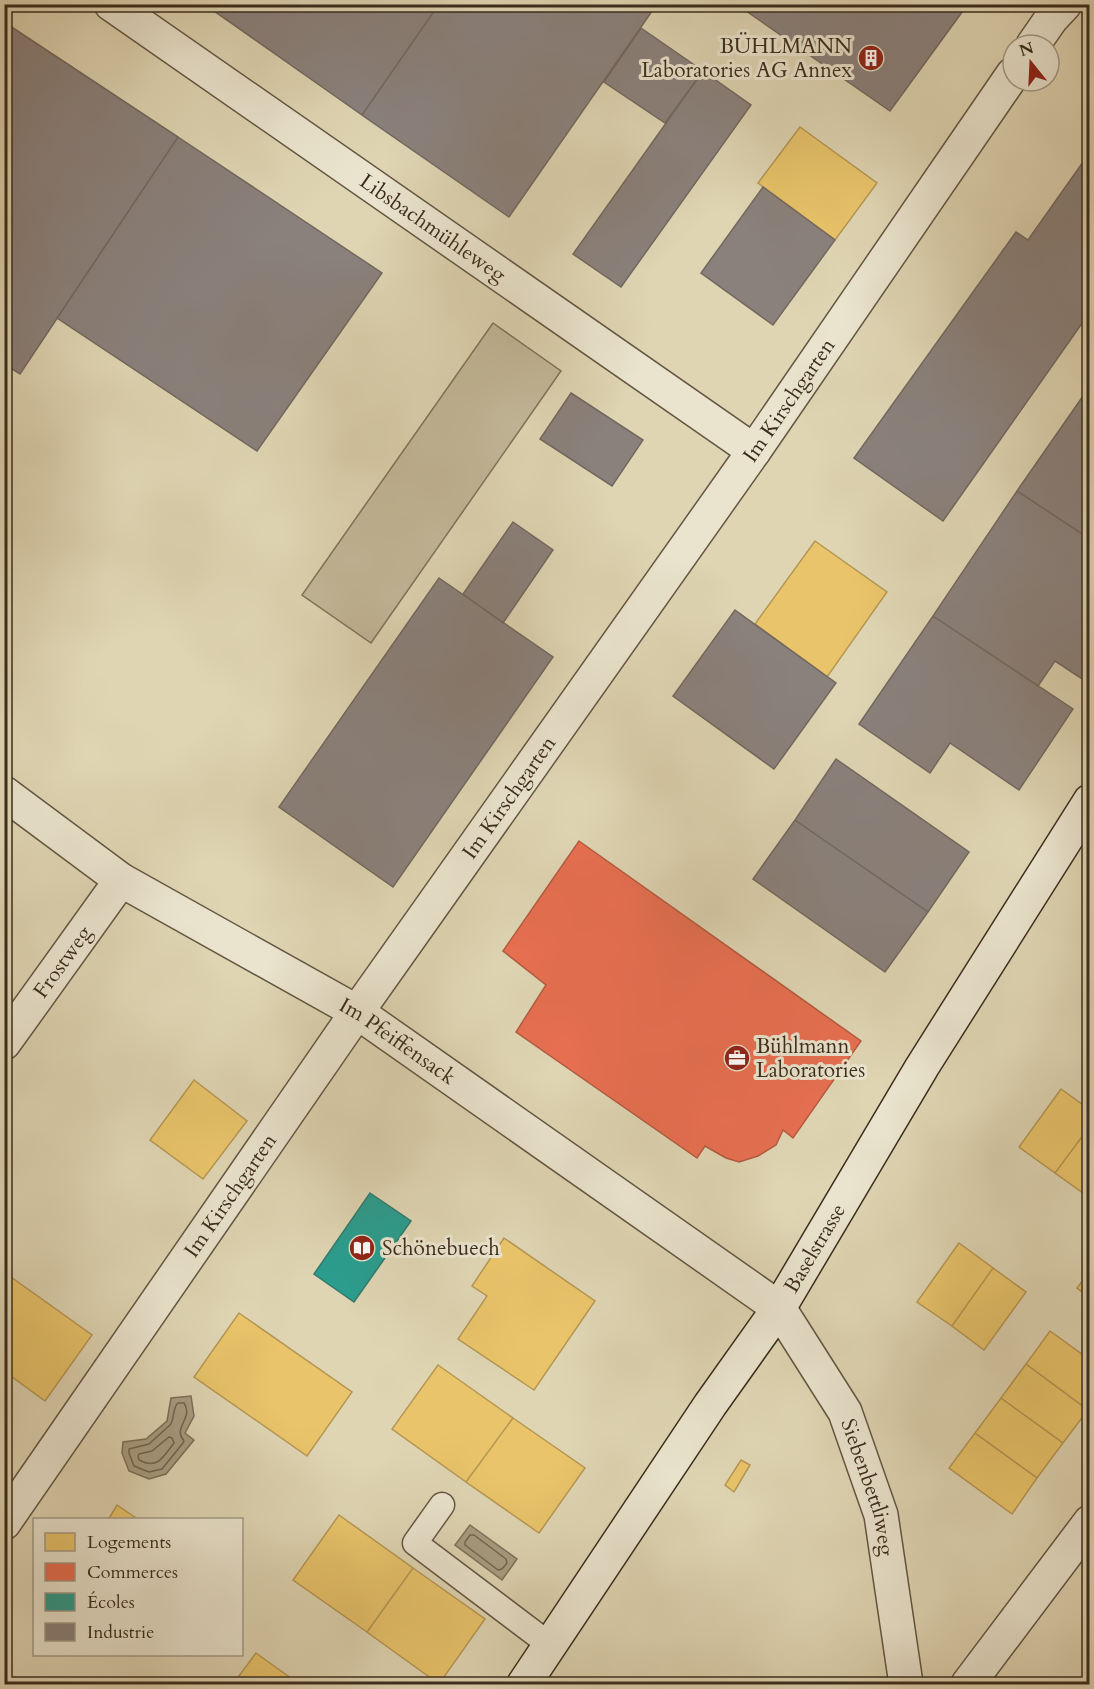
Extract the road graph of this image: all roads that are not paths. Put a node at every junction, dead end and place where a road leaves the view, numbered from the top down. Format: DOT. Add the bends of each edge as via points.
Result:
graph roads {
  1 [pos="111,4"];
  2 [pos="1065,4"];
  3 [pos="1041,33"];
  4 [pos="1001,91"];
  5 [pos="754,451"];
  6 [pos="4,793"];
  7 [pos="1089,801"];
  8 [pos="121,880"];
  9 [pos="357,1012"];
  10 [pos="4,1042"];
  11 [pos="779,1308"];
  12 [pos="442,1504"];
  13 [pos="1089,1522"];
  14 [pos="4,1523"];
  15 [pos="550,1645"];
  16 [pos="524,1684"];
  17 [pos="906,1684"];
  18 [pos="968,1684"];
  1 -- 5 [label="street, Libsbachmühleweg"];
  2 -- 3 [label="street"];
  4 -- 5 [label="street, Im Kirschgarten"];
  5 -- 9 [label="street, Im Kirschgarten"];
  6 -- 8 [label="street, Im Pfeiffensack"];
  7 -- 11 [label="street, Baselstrasse" via="922,1067"];
  8 -- 9 [label="street, Im Pfeiffensack"];
  8 -- 10 [label="street, Frostweg"];
  9 -- 11 [label="street, Im Pfeiffensack"];
  9 -- 14 [label="street, Im Kirschgarten"];
  11 -- 15 [label="street, Baselstrasse"];
  11 -- 17 [label="street, Siebenbettliweg" via="845,1412 881,1515"];
  12 -- 15 [label="lane" via="415,1543"];
  13 -- 18 [label="street"];
  15 -- 16 [label="street, Baselstrasse"];
}
